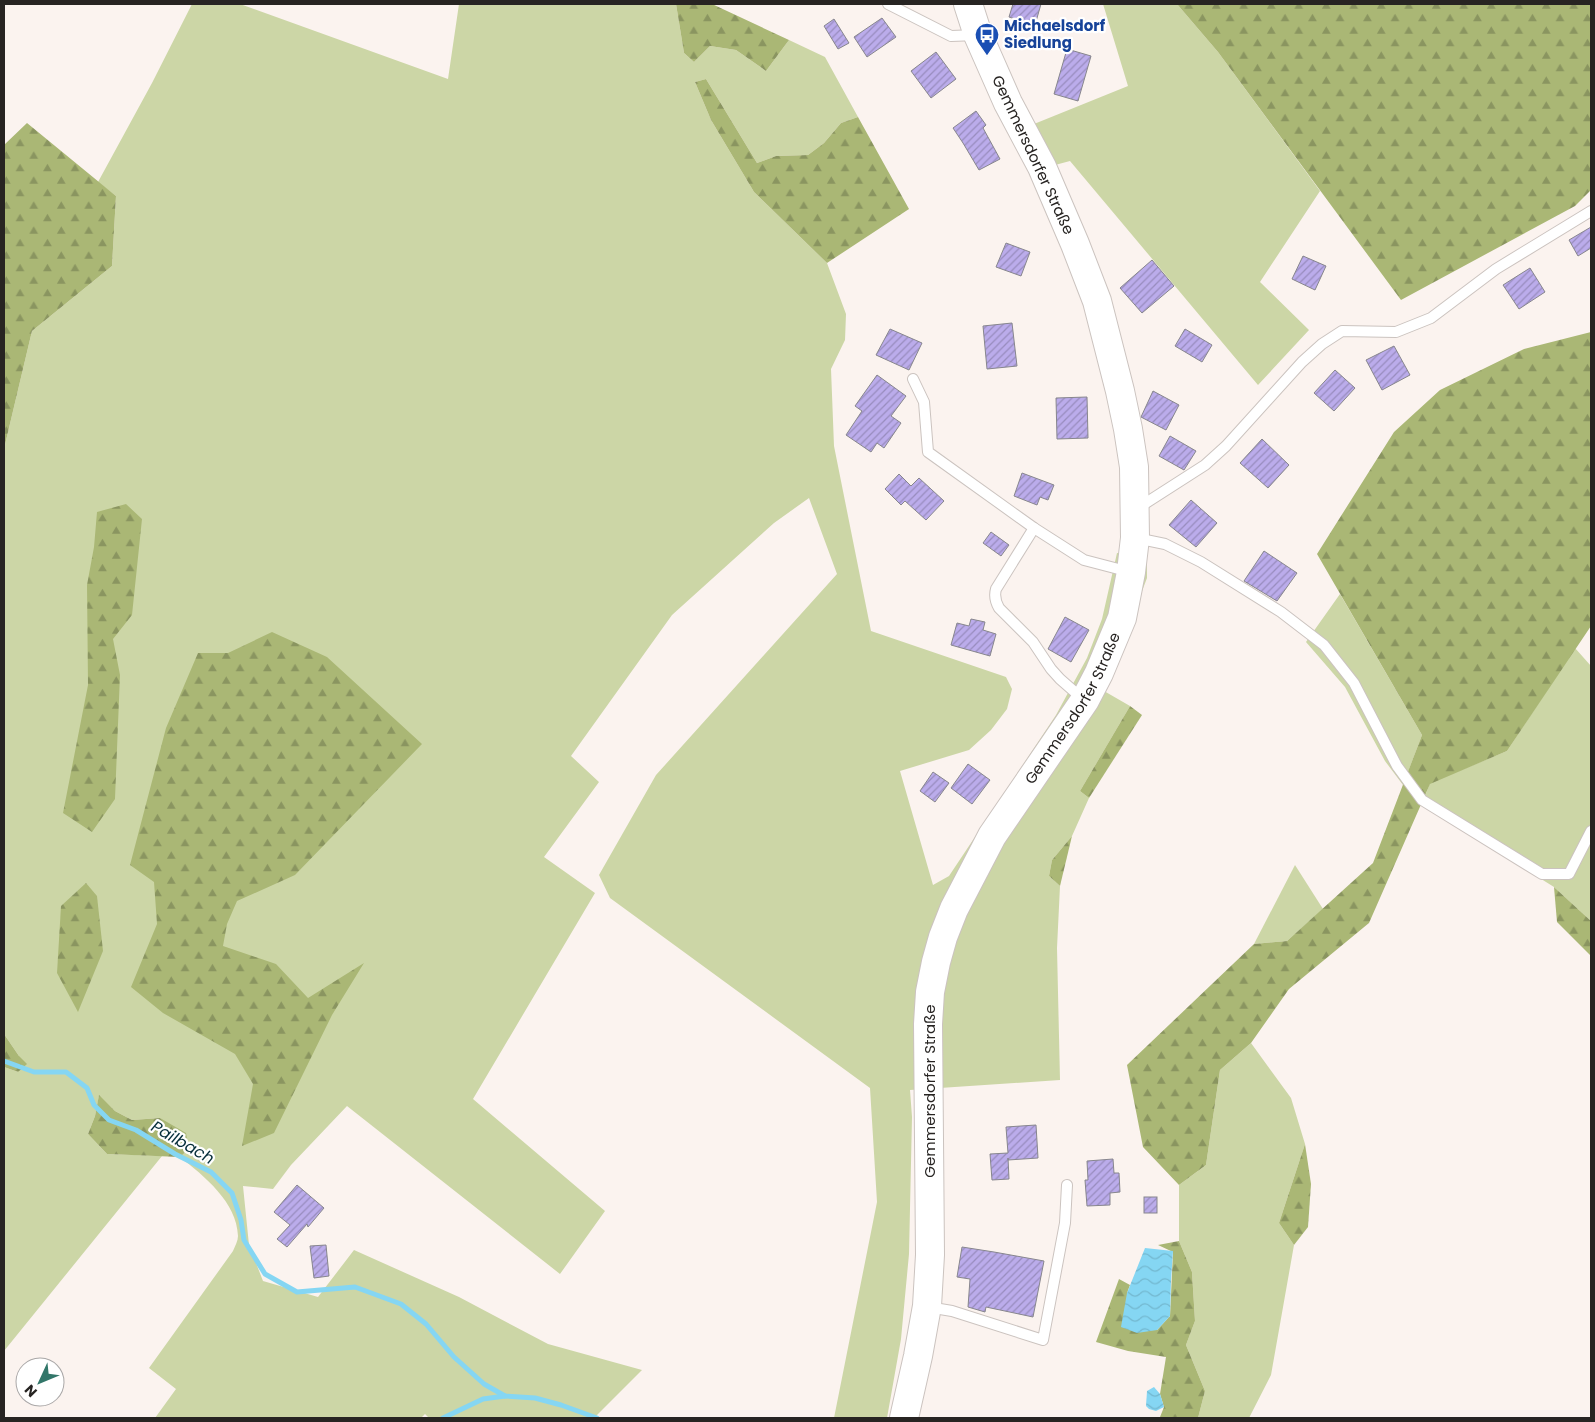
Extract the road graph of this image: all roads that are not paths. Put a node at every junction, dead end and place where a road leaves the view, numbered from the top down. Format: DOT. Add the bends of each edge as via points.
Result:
graph roads {
  1 [pos="888,4"];
  2 [pos="968,4"];
  3 [pos="978,35"];
  4 [pos="1591,211"];
  5 [pos="913,379"];
  6 [pos="1136,509"];
  7 [pos="1034,528"];
  8 [pos="1135,538"];
  9 [pos="1131,572"];
  10 [pos="1085,700"];
  11 [pos="1591,831"];
  12 [pos="1067,1185"];
  13 [pos="927,1306"];
  14 [pos="904,1418"];
  1 -- 3 [label="lane" via="951,36"];
  2 -- 3 [label="main road, Gemmersdorfer Straße"];
  3 -- 6 [label="main road, Gemmersdorfer Straße" via="1008,103 1042,167 1097,300 1128,429"];
  4 -- 6 [label="lane" via="1496,270 1431,318 1396,332 1342,331 1322,344 1226,446 1204,465"];
  5 -- 7 [label="lane" via="924,402 928,452"];
  6 -- 8 [label="main road, Gemmersdorfer Straße"];
  7 -- 9 [label="lane" via="1084,560"];
  7 -- 10 [label="lane" via="996,589 996,602 1033,642 1060,680"];
  8 -- 9 [label="main road, Gemmersdorfer Straße"];
  8 -- 11 [label="lane" via="1165,544 1201,562 1281,612 1324,645 1354,682 1397,766 1422,800 1542,874 1569,874"];
  9 -- 10 [label="main road, Gemmersdorfer Straße" via="1122,618"];
  10 -- 13 [label="main road, Gemmersdorfer Straße" via="992,836 954,909 936,962 928,1024 930,1255"];
  12 -- 13 [label="lane" via="1065,1223 1043,1340"];
  13 -- 14 [label="main road, Gemmersdorfer Straße"];
}
